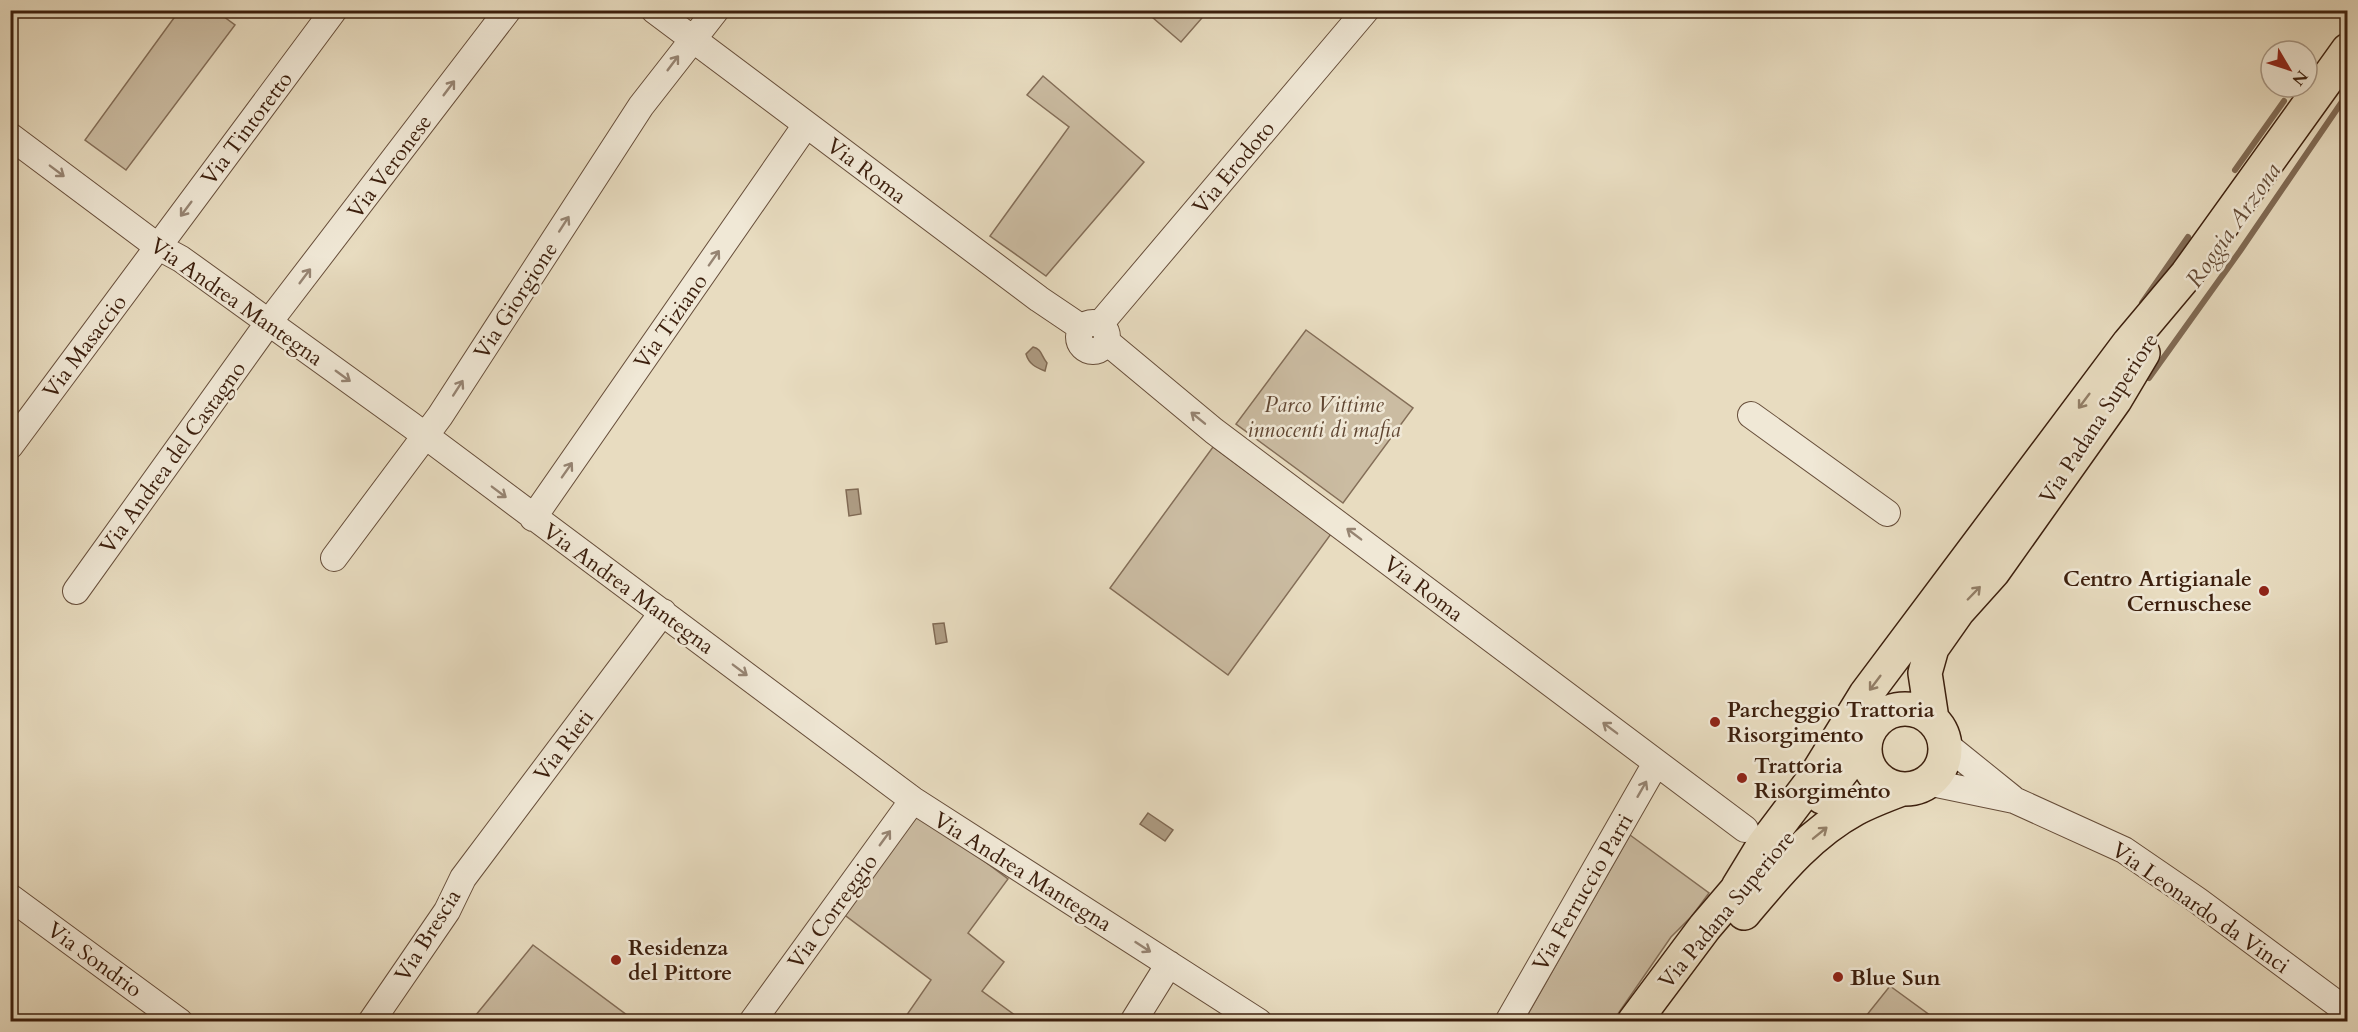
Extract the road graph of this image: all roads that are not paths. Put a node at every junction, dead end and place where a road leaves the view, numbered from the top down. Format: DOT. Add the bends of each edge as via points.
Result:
graph roads {
  1 [pos="334,10"];
  2 [pos="508,10"];
  3 [pos="654,10"];
  4 [pos="716,10"];
  5 [pos="1366,10"];
  6 [pos="692,39"];
  7 [pos="2348,50"];
  8 [pos="806,124"];
  9 [pos="14,146"];
  10 [pos="158,246"];
  11 [pos="2187,274"];
  12 [pos="269,322"];
  13 [pos="1096,331"];
  14 [pos="1751,415"];
  15 [pos="426,437"];
  16 [pos="10,446"];
  17 [pos="1887,513"];
  18 [pos="533,518"];
  19 [pos="334,558"];
  20 [pos="1955,575"];
  21 [pos="76,591"];
  22 [pos="663,612"];
  23 [pos="1884,713"];
  24 [pos="1939,732"];
  25 [pos="1865,742"];
  26 [pos="1656,763"];
  27 [pos="1915,786"];
  28 [pos="913,800"];
  29 [pos="2014,800"];
  30 [pos="1745,829"];
  31 [pos="463,878"];
  32 [pos="1738,887"];
  33 [pos="10,897"];
  34 [pos="1168,964"];
  35 [pos="2348,1012"];
  36 [pos="180,1022"];
  37 [pos="371,1022"];
  38 [pos="752,1022"];
  39 [pos="1133,1022"];
  40 [pos="1259,1022"];
  41 [pos="1508,1022"];
  42 [pos="1634,1022"];
  43 [pos="1661,1022"];
  1 -- 10 [label="street, Via Tintoretto, one-way"];
  12 -- 2 [label="street, Via Veronese, one-way"];
  3 -- 6 [label="street, Via Roma"];
  4 -- 6 [label="street, Via Giorgione"];
  5 -- 13 [label="street, Via Erodoto"];
  6 -- 8 [label="street, Via Roma"];
  15 -- 6 [label="street, Via Giorgione, one-way" via="640,106"];
  7 -- 11 [label="main road"];
  8 -- 13 [label="street, Via Roma" via="1039,299"];
  18 -- 8 [label="street, Via Tiziano, one-way"];
  9 -- 10 [label="street, Via Andrea Mantegna, one-way"];
  10 -- 12 [label="street, Via Andrea Mantegna"];
  10 -- 16 [label="street, Via Masaccio"];
  11 -- 20 [label="main road, Via Padana Superiore, one-way" via="2128,343"];
  24 -- 11 [label="main road, Via Padana Superiore, one-way" via="1925,673 1936,641 1993,572 2115,400"];
  12 -- 15 [label="street, Via Andrea Mantegna, one-way"];
  12 -- 21 [label="street, Via Andrea del Castagno"];
  26 -- 13 [label="street, Via Roma, one-way" via="1214,431"];
  14 -- 17 [label="street"];
  15 -- 18 [label="street, Via Andrea Mantegna, one-way"];
  15 -- 19 [label="street, Via Giorgione"];
  18 -- 22 [label="street, Via Andrea Mantegna"];
  20 -- 23 [label="main road, Via Padana Superiore" via="1898,693"];
  20 -- 32 [label="main road, one-way" via="1866,694 1815,777 1763,846"];
  22 -- 28 [label="street, Via Andrea Mantegna, one-way"];
  22 -- 31 [label="street, Via Rieti"];
  23 -- 24 [label="main road" via="1901,708 1922,712"];
  23 -- 25 [label="main road, Via Padana Superiore"];
  24 -- 27 [label="main road, Via Padana Superiore" via="1941,765"];
  24 -- 29 [label="street, Via Leonardo da Vinci"];
  25 -- 27 [label="main road" via="1864,758 1882,782"];
  25 -- 32 [label="main road, Via Padana Superiore" via="1816,804"];
  26 -- 30 [label="street, Via Roma"];
  41 -- 26 [label="street, Via Ferruccio Parri, one-way"];
  27 -- 29 [label="street, Via Leonardo da Vinci"];
  43 -- 27 [label="main road, Via Padana Superiore, one-way" via="1722,938 1804,846 1850,812"];
  28 -- 34 [label="street, Via Andrea Mantegna, one-way"];
  38 -- 28 [label="street, Via Correggio, one-way"];
  29 -- 35 [label="street, Via Leonardo da Vinci" via="2135,857"];
  31 -- 37 [label="street, Via Brescia" via="447,912"];
  32 -- 42 [label="main road, Via Padana Superiore"];
  33 -- 36 [label="street, Via Sondrio"];
  34 -- 39 [label="street"];
  34 -- 40 [label="street, Via Andrea Mantegna"];
}
